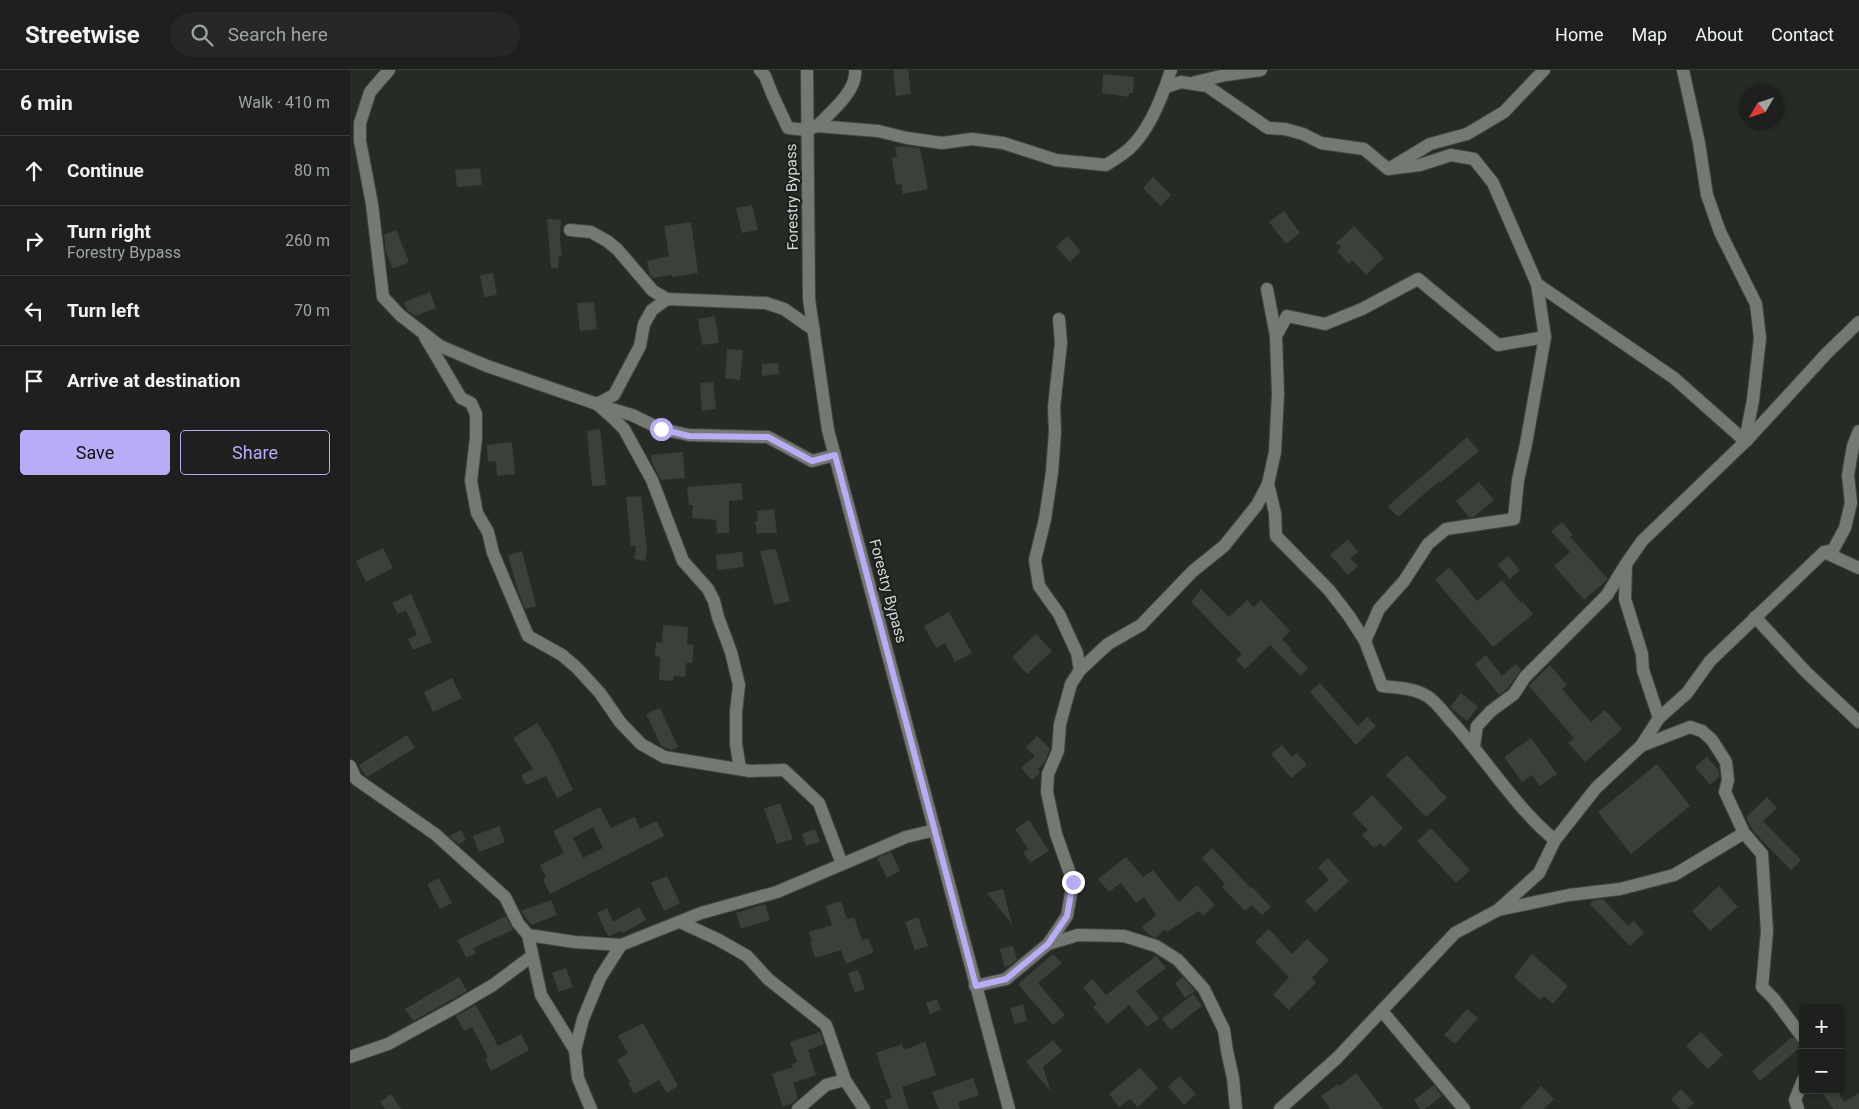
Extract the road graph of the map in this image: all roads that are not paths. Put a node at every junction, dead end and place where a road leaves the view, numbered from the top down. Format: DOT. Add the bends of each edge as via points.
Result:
graph roads {
  1 [pos="389,70"];
  2 [pos="760,70"];
  3 [pos="808,70"];
  4 [pos="856,70"];
  5 [pos="1171,70"];
  6 [pos="1261,70"];
  7 [pos="1544,70"];
  8 [pos="1683,70"];
  9 [pos="1193,83"];
  10 [pos="1166,86"];
  11 [pos="812,128"];
  12 [pos="1388,169"];
  13 [pos="570,230"];
  14 [pos="1537,284"];
  15 [pos="1267,289"];
  16 [pos="667,299"];
  17 [pos="1060,319"];
  18 [pos="1859,322"];
  19 [pos="814,330"];
  20 [pos="421,331"];
  21 [pos="1276,336"];
  22 [pos="1544,337"];
  23 [pos="597,404"];
  24 [pos="1859,431"];
  25 [pos="1746,441"];
  26 [pos="835,455"];
  27 [pos="1268,484"];
  28 [pos="1824,552"];
  29 [pos="1626,564"];
  30 [pos="1859,568"];
  31 [pos="1755,617"];
  32 [pos="1364,641"];
  33 [pos="1080,670"];
  34 [pos="1659,718"];
  35 [pos="1859,722"];
  36 [pos="1474,746"];
  37 [pos="1641,746"];
  38 [pos="350,766"];
  39 [pos="740,768"];
  40 [pos="935,830"];
  41 [pos="1744,834"];
  42 [pos="1555,840"];
  43 [pos="842,864"];
  44 [pos="1498,910"];
  45 [pos="680,922"];
  46 [pos="528,935"];
  47 [pos="1048,944"];
  48 [pos="621,945"];
  49 [pos="532,956"];
  50 [pos="976,986"];
  51 [pos="1382,1011"];
  52 [pos="1799,1033"];
  53 [pos="575,1050"];
  54 [pos="350,1057"];
  55 [pos="845,1080"];
  56 [pos="1799,1090"];
  57 [pos="591,1109"];
  58 [pos="798,1109"];
  59 [pos="864,1109"];
  60 [pos="1009,1109"];
  61 [pos="1236,1109"];
  62 [pos="1280,1109"];
  63 [pos="1464,1109"];
  64 [pos="1798,1109"];
  1 -- 20 [label="street" via="370,92 360,123 360,141 372,204 383,297"];
  2 -- 11 [label="street" via="766,76 788,128"];
  3 -- 11 [label="street, Forestry Bypass"];
  4 -- 11 [label="street" via="846,98"];
  5 -- 10 [label="street"];
  6 -- 9 [label="street"];
  7 -- 12 [label="street" via="1504,112 1468,134 1430,144"];
  8 -- 25 [label="street" via="1707,195 1720,232 1756,304 1760,338"];
  9 -- 10 [label="street"];
  9 -- 12 [label="street" via="1214,90 1268,128 1303,134 1321,143 1364,149"];
  10 -- 11 [label="street" via="1148,125 1130,149 1106,165 1056,160 1003,143 972,139 942,143 878,130"];
  11 -- 19 [label="street, Forestry Bypass" via="809,299"];
  12 -- 14 [label="street" via="1420,165 1451,155 1474,159 1493,183"];
  13 -- 16 [label="street" via="591,232 607,241 653,291"];
  14 -- 22 [label="street"];
  14 -- 25 [label="street" via="1674,378"];
  15 -- 21 [label="street"];
  16 -- 19 [label="street" via="766,303 784,309"];
  16 -- 23 [label="street" via="652,310 644,324 640,346 614,395"];
  17 -- 33 [label="street" via="1052,472 1035,560 1039,586 1059,614 1077,653"];
  18 -- 25 [label="street"];
  19 -- 26 [label="street, Forestry Bypass" via="828,430"];
  20 -- 23 [label="street" via="440,346 487,366"];
  20 -- 39 [label="street" via="461,398 470,403 476,414 471,481 477,513 488,532 493,554 528,636 577,668 640,744 664,757"];
  21 -- 22 [label="street" via="1287,316 1325,324 1362,309 1418,279 1498,345"];
  21 -- 27 [label="street" via="1276,442"];
  22 -- 32 [label="street" via="1514,519 1446,529 1428,544 1404,581 1379,609"];
  23 -- 26 [label="street" via="661,429 689,436 768,437 812,461"];
  23 -- 39 [label="street" via="624,429 652,480 684,562 714,600 739,686 736,744"];
  24 -- 28 [label="street" via="1848,475 1851,503 1845,528 1832,550"];
  25 -- 29 [label="street" via="1642,541"];
  26 -- 40 [label="street, Forestry Bypass"];
  27 -- 32 [label="street" via="1276,536 1329,590"];
  27 -- 33 [label="street" via="1257,505 1224,546 1193,571 1141,625 1108,644"];
  28 -- 30 [label="street"];
  28 -- 31 [label="street"];
  29 -- 34 [label="street" via="1625,599"];
  29 -- 36 [label="street" via="1607,595 1525,677 1514,694 1477,726"];
  31 -- 34 [label="street"];
  31 -- 35 [label="street"];
  32 -- 36 [label="street" via="1382,686 1411,690 1428,697"];
  33 -- 47 [label="street" via="1071,684 1060,724 1058,750 1048,774 1051,817 1073,882 1067,916"];
  34 -- 37 [label="street"];
  36 -- 42 [label="street"];
  37 -- 41 [label="street" via="1690,727 1702,731 1726,762 1728,780 1725,792"];
  37 -- 42 [label="street" via="1596,788"];
  38 -- 46 [label="street" via="356,778 435,834 506,897 518,923"];
  39 -- 43 [label="street" via="750,771 784,770 819,803"];
  40 -- 43 [label="street" via="906,837"];
  40 -- 50 [label="street, Forestry Bypass"];
  41 -- 44 [label="street" via="1674,875 1620,890 1569,895"];
  41 -- 52 [label="street" via="1762,854 1767,931 1762,987"];
  42 -- 44 [label="street" via="1539,873"];
  43 -- 45 [label="street" via="777,892"];
  44 -- 51 [label="street" via="1454,933"];
  45 -- 48 [label="street"];
  45 -- 55 [label="street" via="747,956 768,979 826,1025"];
  46 -- 48 [label="street"];
  46 -- 49 [label="street"];
  47 -- 50 [label="street" via="1006,979"];
  47 -- 61 [label="street" via="1078,935 1124,936 1156,946 1178,960 1204,989 1224,1030"];
  48 -- 53 [label="street" via="600,978 583,1019"];
  49 -- 53 [label="street" via="541,995"];
  49 -- 54 [label="street" via="446,1012 388,1044"];
  50 -- 60 [label="street, Forestry Bypass"];
  51 -- 62 [label="street" via="1337,1058"];
  51 -- 63 [label="street"];
  53 -- 57 [label="street" via="578,1078"];
  55 -- 58 [label="street" via="826,1085"];
  55 -- 59 [label="street"];
  56 -- 64 [label="street" via="1795,1100"];
}
